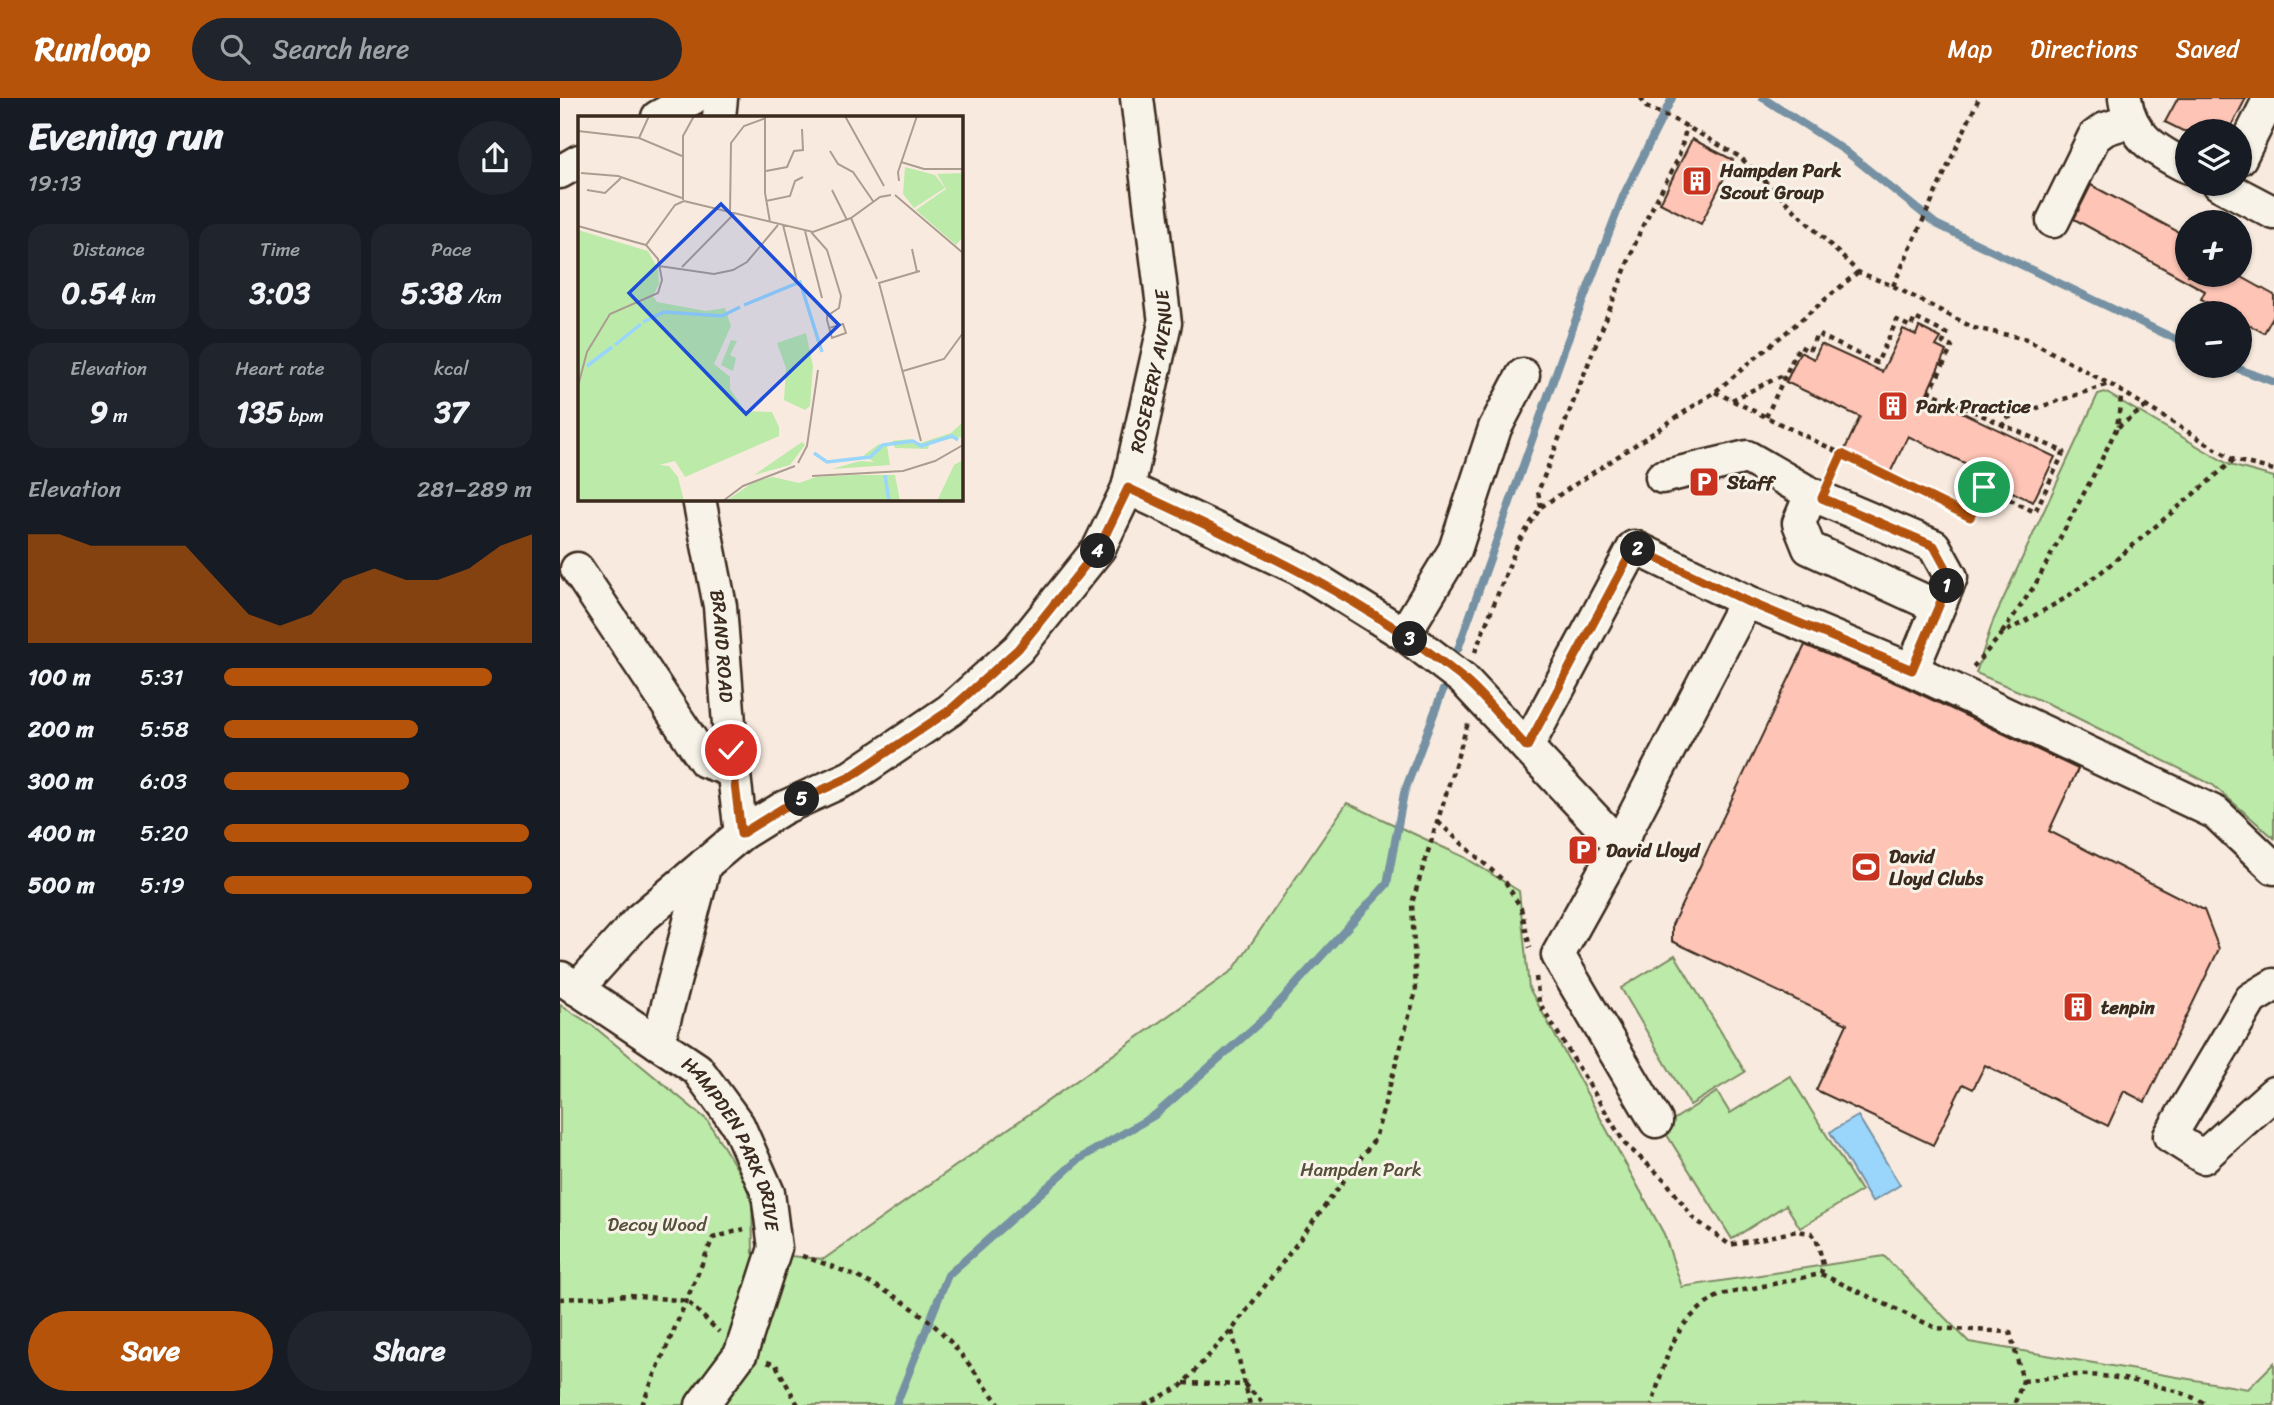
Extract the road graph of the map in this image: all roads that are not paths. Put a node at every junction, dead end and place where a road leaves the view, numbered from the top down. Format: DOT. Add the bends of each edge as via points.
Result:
graph roads {
  1 [pos="692,98"];
  2 [pos="721,98"];
  3 [pos="1137,98"];
  4 [pos="2270,98"];
  5 [pos="2128,109"];
  6 [pos="660,116"];
  7 [pos="719,116"];
  8 [pos="2252,134"];
  9 [pos="2175,160"];
  10 [pos="578,162"];
  11 [pos="560,172"];
  12 [pos="2244,196"];
  13 [pos="2274,213"];
  14 [pos="2053,221"];
  15 [pos="1523,375"];
  16 [pos="1662,477"];
  17 [pos="1128,488"];
  18 [pos="1816,496"];
  19 [pos="699,500"];
  20 [pos="577,569"];
  21 [pos="1746,601"];
  22 [pos="1938,607"];
  23 [pos="1404,634"];
  24 [pos="1912,670"];
  25 [pos="1527,747"];
  26 [pos="733,771"];
  27 [pos="741,834"];
  28 [pos="1619,845"];
  29 [pos="705,864"];
  30 [pos="2274,868"];
  31 [pos="569,983"];
  32 [pos="2274,985"];
  33 [pos="658,1043"];
  34 [pos="2274,1093"];
  35 [pos="1656,1121"];
  36 [pos="702,1405"];
  1 -- 6 [label="street"];
  2 -- 7 [label="street"];
  3 -- 17 [label="street, ROSEBERY AVENUE" via="1166,323"];
  4 -- 8 [label="street"];
  5 -- 9 [label="street" via="2157,151"];
  5 -- 14 [label="street" via="2094,137"];
  10 -- 11 [label="street"];
  12 -- 13 [label="street"];
  15 -- 23 [label="street" via="1495,428 1455,550"];
  16 -- 18 [label="street" via="1747,457"];
  17 -- 23 [label="street" via="1298,568"];
  17 -- 27 [label="street, ROSEBERY AVENUE" via="1099,548 1018,649 950,710 850,777 783,808"];
  18 -- 22 [label="street" via="1934,546 1951,577"];
  18 -- 22 [label="street" via="1799,523 1810,548"];
  19 -- 26 [label="street, BRAND ROAD" via="720,606"];
  20 -- 26 [label="street" via="705,761"];
  21 -- 24 [label="street"];
  21 -- 25 [label="street" via="1634,547"];
  21 -- 28 [label="street"];
  22 -- 24 [label="street"];
  23 -- 25 [label="street" via="1472,688"];
  24 -- 30 [label="street" via="2216,813"];
  25 -- 28 [label="street"];
  26 -- 27 [label="street, BRAND ROAD"];
  27 -- 29 [label="street, ROSEBERY AVENUE"];
  28 -- 35 [label="street" via="1559,955"];
  29 -- 31 [label="street, ROSEBERY AVENUE"];
  29 -- 33 [label="street"];
  31 -- 33 [label="street, HAMPDEN PARK DRIVE"];
  32 -- 34 [label="street" via="2251,999 2170,1136 2203,1157"];
  33 -- 36 [label="street, HAMPDEN PARK DRIVE" via="697,1069 738,1125 768,1193 774,1235 741,1353"];
}
